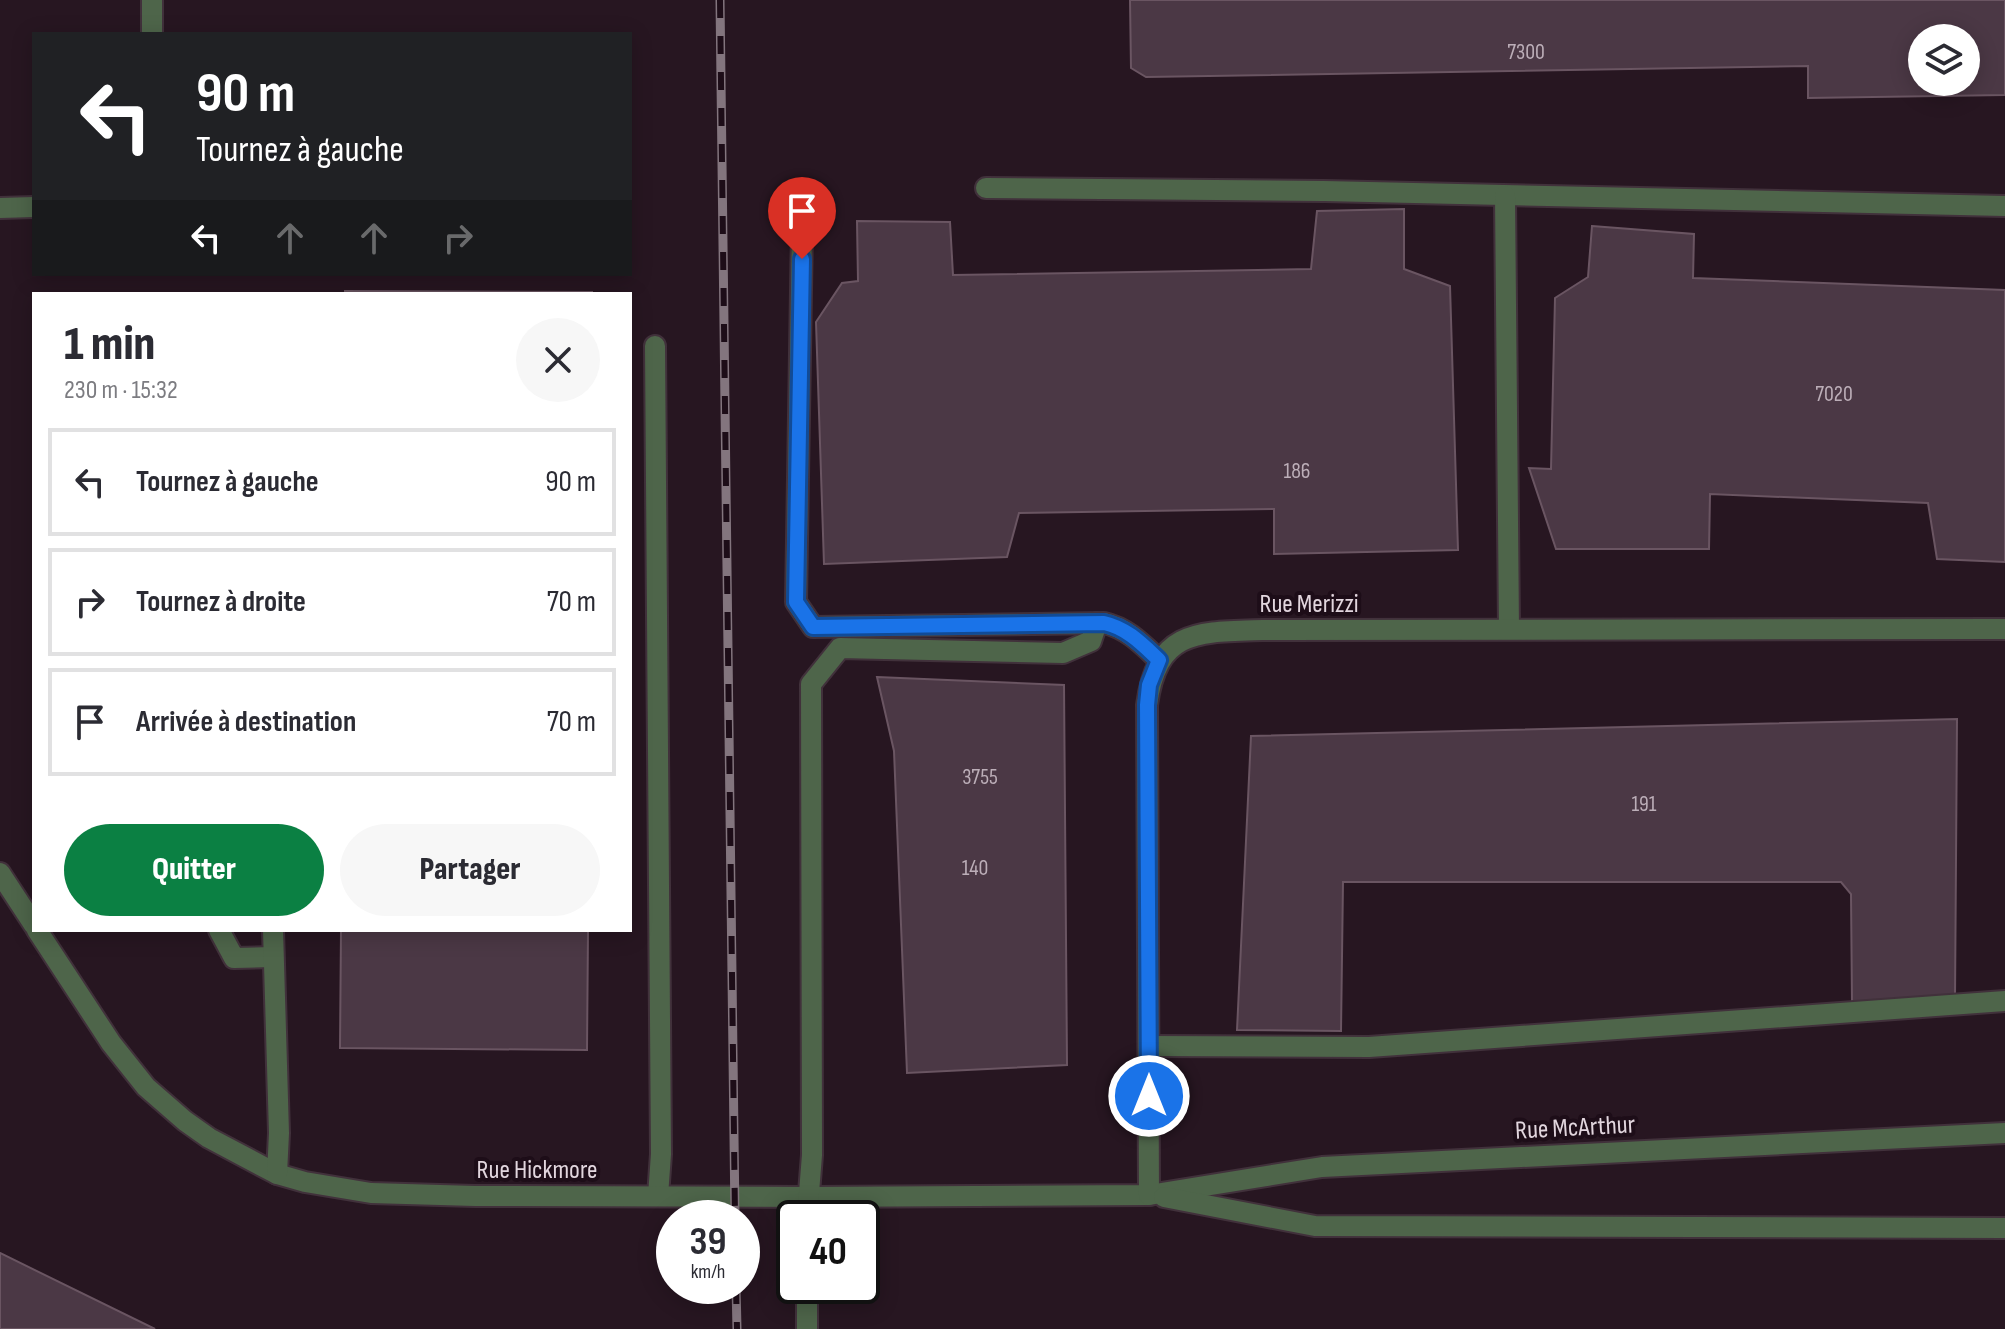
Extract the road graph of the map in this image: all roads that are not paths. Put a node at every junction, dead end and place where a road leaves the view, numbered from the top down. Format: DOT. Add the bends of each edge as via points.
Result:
graph roads {
  1 [pos="152,0"];
  2 [pos="152,32"];
  3 [pos="986,188"];
  4 [pos="1505,196"];
  5 [pos="2005,206"];
  6 [pos="32,207"];
  7 [pos="0,208"];
  8 [pos="802,228"];
  9 [pos="655,346"];
  10 [pos="1097,623"];
  11 [pos="1509,629"];
  12 [pos="2005,629"];
  13 [pos="1159,660"];
  14 [pos="0,873"];
  15 [pos="32,922"];
  16 [pos="39,932"];
  17 [pos="220,932"];
  18 [pos="273,932"];
  19 [pos="273,957"];
  20 [pos="2005,1001"];
  21 [pos="1149,1046"];
  22 [pos="2005,1133"];
  23 [pos="277,1174"];
  24 [pos="1149,1195"];
  25 [pos="658,1196"];
  26 [pos="809,1200"];
  27 [pos="776,1205"];
  28 [pos="880,1205"];
  29 [pos="2005,1228"];
  30 [pos="807,1304"];
  31 [pos="807,1329"];
  1 -- 2 [label="street"];
  3 -- 4 [label="street"];
  4 -- 5 [label="street"];
  4 -- 11 [label="street"];
  6 -- 7 [label="street"];
  8 -- 10 [label="street" via="796,602 813,627"];
  9 -- 25 [label="street"];
  10 -- 13 [label="street" via="1121,628"];
  10 -- 26 [label="street" via="1091,641 1063,653 840,648 811,684"];
  11 -- 12 [label="street, Rue Merizzi"];
  11 -- 13 [label="street, Rue Merizzi" via="1218,632 1188,639"];
  13 -- 21 [label="street" via="1147,705"];
  14 -- 15 [label="street, Rue Hickmore"];
  16 -- 23 [label="street, Rue Hickmore" via="146,1087 209,1138"];
  17 -- 19 [label="street" via="234,958"];
  18 -- 19 [label="street"];
  19 -- 23 [label="street"];
  20 -- 21 [label="street" via="1369,1047"];
  21 -- 24 [label="street"];
  22 -- 24 [label="street, Rue McArthur" via="1322,1167"];
  23 -- 25 [label="street, Rue Hickmore" via="371,1193"];
  24 -- 28 [label="street, Rue Hickmore"];
  24 -- 29 [label="street" via="1315,1226"];
  25 -- 27 [label="street, Rue Hickmore"];
  30 -- 31 [label="street"];
}
